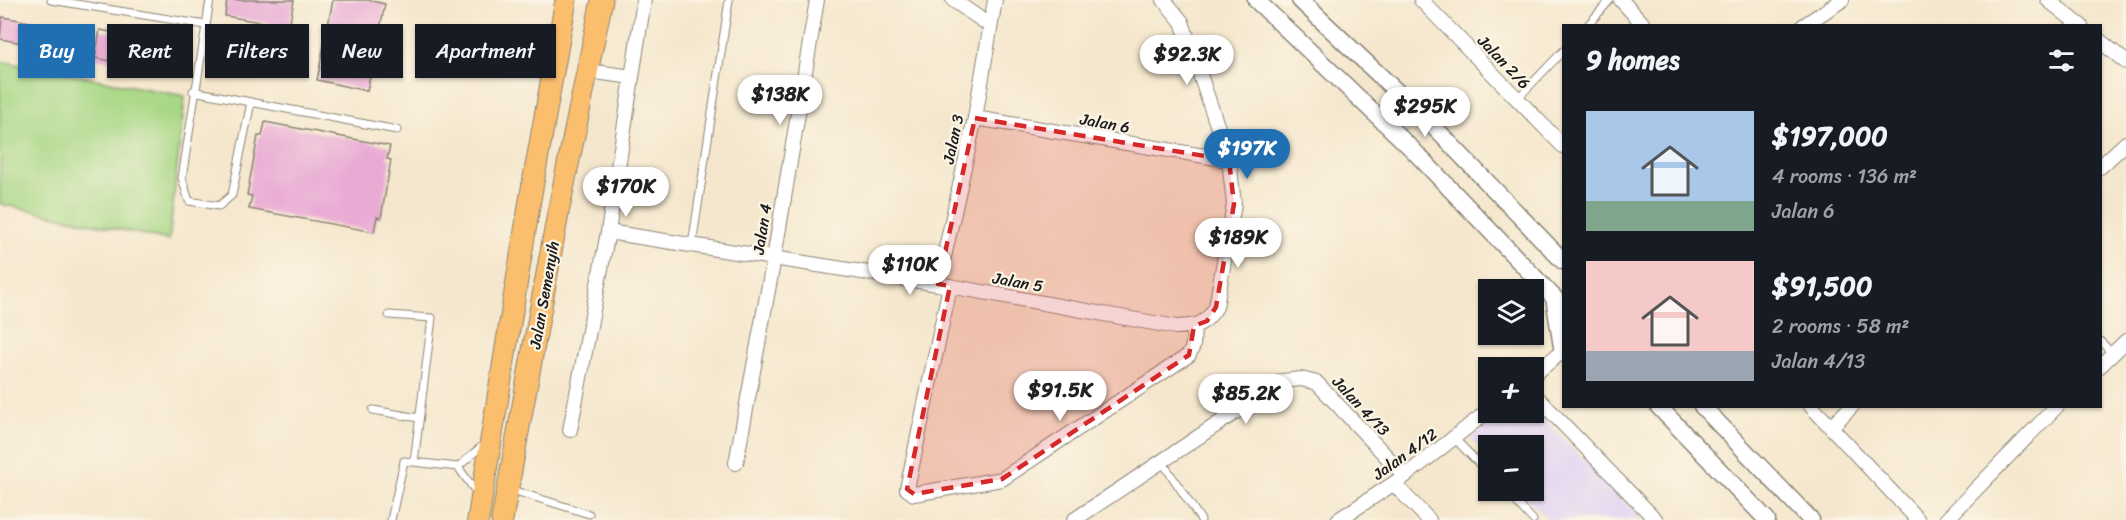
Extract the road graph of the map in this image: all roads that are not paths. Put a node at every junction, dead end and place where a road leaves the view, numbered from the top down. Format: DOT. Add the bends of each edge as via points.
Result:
graph roads {
  1 [pos="51,0"];
  2 [pos="210,0"];
  3 [pos="566,0"];
  4 [pos="602,0"];
  5 [pos="644,0"];
  6 [pos="729,0"];
  7 [pos="953,0"];
  8 [pos="995,0"];
  9 [pos="1164,0"];
  10 [pos="1256,0"];
  11 [pos="1421,0"];
  12 [pos="1611,0"];
  13 [pos="1621,0"];
  14 [pos="1840,0"];
  15 [pos="2048,0"];
  16 [pos="813,1"];
  17 [pos="1303,1"];
  18 [pos="206,24"];
  19 [pos="1589,24"];
  20 [pos="1643,24"];
  21 [pos="1806,24"];
  22 [pos="2078,24"];
  23 [pos="205,25"];
  24 [pos="989,25"];
  25 [pos="205,31"];
  26 [pos="2102,43"];
  27 [pos="1562,52"];
  28 [pos="2126,62"];
  29 [pos="588,71"];
  30 [pos="632,77"];
  31 [pos="194,92"];
  32 [pos="1517,99"];
  33 [pos="251,102"];
  34 [pos="975,118"];
  35 [pos="397,130"];
  36 [pos="2126,143"];
  37 [pos="1562,145"];
  38 [pos="1229,160"];
  39 [pos="2102,165"];
  40 [pos="608,232"];
  41 [pos="692,245"];
  42 [pos="774,258"];
  43 [pos="1562,260"];
  44 [pos="944,285"];
  45 [pos="1558,302"];
  46 [pos="389,315"];
  47 [pos="1201,324"];
  48 [pos="2126,341"];
  49 [pos="2102,343"];
  50 [pos="1562,352"];
  51 [pos="2113,354"];
  52 [pos="2102,364"];
  53 [pos="1544,366"];
  54 [pos="1544,404"];
  55 [pos="1661,408"];
  56 [pos="1704,408"];
  57 [pos="1813,408"];
  58 [pos="1850,408"];
  59 [pos="2055,408"];
  60 [pos="373,410"];
  61 [pos="419,418"];
  62 [pos="1478,419"];
  63 [pos="1831,428"];
  64 [pos="570,429"];
  65 [pos="494,433"];
  66 [pos="1454,438"];
  67 [pos="414,462"];
  68 [pos="736,463"];
  69 [pos="1162,463"];
  70 [pos="1478,463"];
  71 [pos="458,467"];
  72 [pos="1400,480"];
  73 [pos="509,489"];
  74 [pos="1515,501"];
  75 [pos="479,512"];
  76 [pos="589,514"];
  77 [pos="391,520"];
  78 [pos="502,520"];
  79 [pos="1074,520"];
  80 [pos="1201,520"];
  81 [pos="1338,520"];
  82 [pos="1429,520"];
  83 [pos="1533,520"];
  84 [pos="1656,520"];
  85 [pos="1767,520"];
  86 [pos="1811,520"];
  87 [pos="1918,520"];
  88 [pos="1946,520"];
  1 -- 23 [label="lane"];
  2 -- 18 [label="lane"];
  3 -- 65 [label="main road, Jalan Semenyih"];
  4 -- 29 [label="main road, Jalan Semenyih"];
  5 -- 30 [label="street"];
  6 -- 41 [label="lane"];
  7 -- 24 [label="street"];
  8 -- 24 [label="street, Jalan 3"];
  9 -- 38 [label="street" via="1182,22"];
  10 -- 45 [label="street" via="1412,149"];
  11 -- 32 [label="street, Jalan 2/6"];
  12 -- 19 [label="lane"];
  13 -- 20 [label="street"];
  14 -- 21 [label="street"];
  15 -- 22 [label="street"];
  16 -- 42 [label="street, Jalan 4"];
  17 -- 43 [label="street" via="1434,127"];
  24 -- 34 [label="street, Jalan 3"];
  25 -- 31 [label="lane"];
  26 -- 28 [label="street"];
  27 -- 32 [label="lane"];
  29 -- 30 [label="street"];
  29 -- 73 [label="main road, Jalan Semenyih"];
  30 -- 40 [label="street"];
  31 -- 33 [label="lane"];
  31 -- 33 [label="lane" via="182,178 189,201 219,206 232,195"];
  32 -- 37 [label="street, Jalan 2/6"];
  33 -- 35 [label="lane"];
  34 -- 38 [label="street, Jalan 6"];
  34 -- 44 [label="street, Jalan 3"];
  36 -- 39 [label="street"];
  38 -- 47 [label="street" via="1234,204 1215,307"];
  40 -- 41 [label="street, Jalan 5"];
  40 -- 64 [label="street"];
  41 -- 42 [label="street, Jalan 5"];
  42 -- 44 [label="street, Jalan 5"];
  42 -- 68 [label="street, Jalan 4"];
  44 -- 47 [label="street, Jalan 5" via="1176,327"];
  44 -- 47 [label="street, Jalan 3" via="907,489 914,494 1002,479 1189,355"];
  45 -- 50 [label="street"];
  46 -- 61 [label="lane" via="432,318"];
  48 -- 51 [label="street"];
  49 -- 51 [label="lane"];
  50 -- 53 [label="street"];
  51 -- 52 [label="street"];
  54 -- 84 [label="street"];
  55 -- 85 [label="street"];
  56 -- 86 [label="street"];
  57 -- 63 [label="street"];
  58 -- 63 [label="street"];
  59 -- 88 [label="street"];
  60 -- 61 [label="lane"];
  61 -- 67 [label="lane"];
  62 -- 66 [label="street, Jalan 4/12"];
  63 -- 87 [label="street"];
  65 -- 71 [label="lane"];
  65 -- 75 [label="main road, Jalan Semenyih"];
  66 -- 70 [label="lane"];
  66 -- 72 [label="street, Jalan 4/12"];
  67 -- 71 [label="lane"];
  67 -- 77 [label="lane" via="404,461"];
  69 -- 72 [label="street, Jalan 4/13" via="1282,381 1301,379 1317,383"];
  69 -- 79 [label="street, Jalan 4/13"];
  69 -- 80 [label="lane"];
  71 -- 75 [label="lane" via="473,486"];
  72 -- 81 [label="street, Jalan 4/12"];
  72 -- 82 [label="street, Jalan 4/13"];
  73 -- 76 [label="lane"];
  73 -- 78 [label="main road, Jalan Semenyih"];
  74 -- 83 [label="lane"];
}
